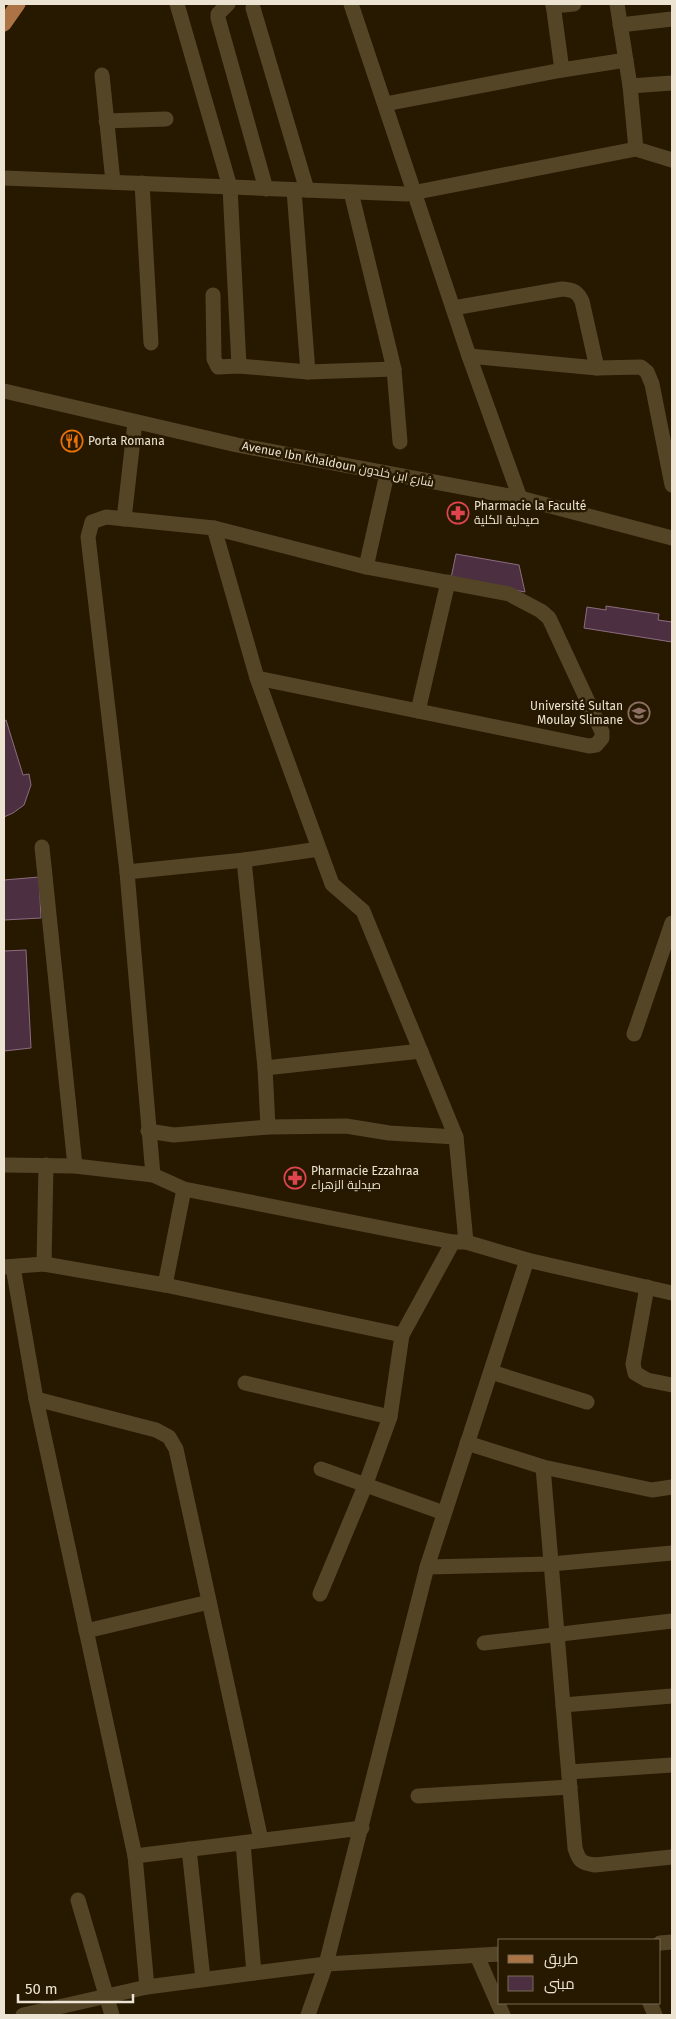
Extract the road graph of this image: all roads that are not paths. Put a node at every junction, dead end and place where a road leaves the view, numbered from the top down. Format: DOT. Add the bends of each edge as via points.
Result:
graph roads {
  1 [pos="18,4"];
  2 [pos="176,4"];
  3 [pos="228,4"];
  4 [pos="351,4"];
  5 [pos="574,4"];
  6 [pos="617,4"];
  7 [pos="553,5"];
  8 [pos="253,8"];
  9 [pos="672,19"];
  10 [pos="4,24"];
  11 [pos="620,25"];
  12 [pos="626,60"];
  13 [pos="562,70"];
  14 [pos="102,75"];
  15 [pos="672,83"];
  16 [pos="630,86"];
  17 [pos="385,104"];
  18 [pos="166,119"];
  19 [pos="106,121"];
  20 [pos="636,149"];
  21 [pos="672,160"];
  22 [pos="4,178"];
  23 [pos="112,182"];
  24 [pos="142,184"];
  25 [pos="230,187"];
  26 [pos="266,189"];
  27 [pos="300,190"];
  28 [pos="350,192"];
  29 [pos="415,193"];
  30 [pos="213,295"];
  31 [pos="453,308"];
  32 [pos="151,343"];
  33 [pos="469,356"];
  34 [pos="240,366"];
  35 [pos="597,368"];
  36 [pos="394,369"];
  37 [pos="308,372"];
  38 [pos="4,391"];
  39 [pos="135,422"];
  40 [pos="400,442"];
  41 [pos="387,474"];
  42 [pos="672,485"];
  43 [pos="520,498"];
  44 [pos="124,520"];
  45 [pos="214,528"];
  46 [pos="672,538"];
  47 [pos="366,567"];
  48 [pos="448,582"];
  49 [pos="257,678"];
  50 [pos="418,711"];
  51 [pos="42,847"];
  52 [pos="319,848"];
  53 [pos="244,860"];
  54 [pos="126,872"];
  55 [pos="672,924"];
  56 [pos="634,1034"];
  57 [pos="421,1051"];
  58 [pos="265,1068"];
  59 [pos="268,1127"];
  60 [pos="148,1131"];
  61 [pos="456,1137"];
  62 [pos="4,1165"];
  63 [pos="46,1165"];
  64 [pos="75,1166"];
  65 [pos="153,1175"];
  66 [pos="184,1188"];
  67 [pos="460,1242"];
  68 [pos="527,1260"];
  69 [pos="44,1264"];
  70 [pos="8,1267"];
  71 [pos="165,1285"];
  72 [pos="646,1287"];
  73 [pos="672,1293"];
  74 [pos="402,1335"];
  75 [pos="491,1372"];
  76 [pos="245,1383"];
  77 [pos="672,1384"];
  78 [pos="36,1399"];
  79 [pos="588,1402"];
  80 [pos="390,1417"];
  81 [pos="467,1443"];
  82 [pos="543,1467"];
  83 [pos="321,1469"];
  84 [pos="365,1486"];
  85 [pos="672,1487"];
  86 [pos="444,1513"];
  87 [pos="672,1553"];
  88 [pos="551,1564"];
  89 [pos="427,1567"];
  90 [pos="320,1594"];
  91 [pos="209,1602"];
  92 [pos="672,1621"];
  93 [pos="86,1631"];
  94 [pos="558,1634"];
  95 [pos="484,1643"];
  96 [pos="672,1696"];
  97 [pos="563,1705"];
  98 [pos="672,1765"];
  99 [pos="569,1772"];
  100 [pos="570,1787"];
  101 [pos="418,1796"];
  102 [pos="362,1828"];
  103 [pos="261,1840"];
  104 [pos="242,1843"];
  105 [pos="189,1849"];
  106 [pos="135,1856"];
  107 [pos="672,1857"];
  108 [pos="78,1900"];
  109 [pos="498,1954"];
  110 [pos="477,1956"];
  111 [pos="326,1964"];
  112 [pos="254,1973"];
  113 [pos="203,1979"];
  114 [pos="147,1987"];
  115 [pos="106,1995"];
  116 [pos="498,2004"];
  117 [pos="24,2015"];
  118 [pos="112,2015"];
  119 [pos="308,2015"];
  1 -- 10 [label="main road"];
  2 -- 25 [label="street"];
  3 -- 26 [label="street" via="218,18"];
  4 -- 17 [label="street"];
  5 -- 7 [label="street"];
  6 -- 11 [label="street"];
  7 -- 13 [label="street"];
  8 -- 27 [label="street"];
  9 -- 11 [label="street"];
  11 -- 12 [label="street"];
  12 -- 13 [label="street"];
  12 -- 16 [label="street"];
  13 -- 17 [label="street"];
  14 -- 19 [label="street"];
  15 -- 16 [label="street"];
  16 -- 20 [label="street"];
  17 -- 29 [label="street"];
  18 -- 19 [label="street"];
  19 -- 23 [label="street"];
  20 -- 21 [label="street"];
  20 -- 29 [label="street"];
  22 -- 23 [label="street"];
  23 -- 24 [label="street"];
  24 -- 25 [label="street"];
  24 -- 32 [label="street"];
  25 -- 26 [label="street"];
  25 -- 34 [label="street"];
  26 -- 27 [label="street"];
  27 -- 28 [label="street"];
  27 -- 37 [label="street"];
  28 -- 29 [label="street"];
  28 -- 36 [label="street"];
  29 -- 31 [label="street"];
  30 -- 34 [label="street" via="215,363 218,367"];
  31 -- 33 [label="street"];
  31 -- 35 [label="street" via="562,289 574,290 582,301"];
  33 -- 35 [label="street"];
  33 -- 43 [label="street"];
  34 -- 37 [label="street"];
  35 -- 42 [label="street" via="641,367 647,372"];
  36 -- 37 [label="street"];
  36 -- 40 [label="street"];
  38 -- 39 [label="street, Avenue Ibn Khaldoun شارع ابن خلدون"];
  39 -- 41 [label="street, Avenue Ibn Khaldoun شارع ابن خلدون"];
  39 -- 44 [label="street"];
  41 -- 43 [label="street, Avenue Ibn Khaldoun شارع ابن خلدون"];
  41 -- 47 [label="street"];
  43 -- 46 [label="street, Avenue Ibn Khaldoun شارع ابن خلدون"];
  44 -- 45 [label="street"];
  44 -- 54 [label="street" via="99,518 92,522 88,537"];
  45 -- 47 [label="street"];
  45 -- 49 [label="street"];
  47 -- 48 [label="street"];
  48 -- 50 [label="street"];
  48 -- 50 [label="street" via="509,594 549,618 602,738 596,745 588,746"];
  49 -- 50 [label="street"];
  49 -- 52 [label="street"];
  51 -- 64 [label="street"];
  52 -- 53 [label="street"];
  52 -- 57 [label="street" via="332,884 363,911"];
  53 -- 54 [label="street"];
  53 -- 58 [label="street"];
  54 -- 60 [label="street"];
  55 -- 56 [label="street"];
  57 -- 58 [label="street"];
  57 -- 61 [label="street"];
  58 -- 59 [label="street"];
  59 -- 60 [label="street" via="174,1135"];
  59 -- 61 [label="street" via="346,1126 389,1133"];
  60 -- 65 [label="street"];
  61 -- 67 [label="street"];
  62 -- 63 [label="street"];
  63 -- 64 [label="street"];
  63 -- 69 [label="street"];
  64 -- 65 [label="street"];
  65 -- 66 [label="street"];
  66 -- 67 [label="street"];
  66 -- 71 [label="street"];
  67 -- 68 [label="street"];
  67 -- 74 [label="street"];
  68 -- 72 [label="street"];
  68 -- 75 [label="street"];
  69 -- 70 [label="street"];
  69 -- 71 [label="street"];
  70 -- 78 [label="street"];
  71 -- 74 [label="street"];
  72 -- 73 [label="street"];
  72 -- 77 [label="street" via="633,1364 635,1373 647,1380"];
  74 -- 80 [label="street"];
  75 -- 79 [label="street"];
  75 -- 81 [label="street"];
  76 -- 80 [label="street"];
  78 -- 91 [label="street" via="156,1430 169,1437 176,1449"];
  78 -- 93 [label="street"];
  80 -- 84 [label="street"];
  81 -- 82 [label="street"];
  81 -- 86 [label="street"];
  82 -- 85 [label="street" via="652,1490"];
  82 -- 88 [label="street"];
  83 -- 84 [label="street"];
  84 -- 86 [label="street"];
  84 -- 90 [label="street"];
  86 -- 89 [label="street"];
  87 -- 88 [label="street"];
  88 -- 89 [label="street"];
  88 -- 94 [label="street"];
  89 -- 102 [label="street"];
  91 -- 93 [label="street"];
  91 -- 103 [label="street"];
  92 -- 94 [label="street"];
  93 -- 106 [label="street"];
  94 -- 95 [label="street"];
  94 -- 97 [label="street"];
  96 -- 97 [label="street"];
  97 -- 99 [label="street"];
  98 -- 99 [label="street"];
  99 -- 100 [label="street"];
  100 -- 101 [label="street"];
  100 -- 107 [label="street" via="578,1860 595,1864"];
  102 -- 103 [label="street"];
  102 -- 111 [label="street"];
  103 -- 104 [label="street"];
  104 -- 105 [label="street"];
  104 -- 112 [label="street"];
  105 -- 106 [label="street"];
  105 -- 113 [label="street"];
  106 -- 114 [label="street"];
  108 -- 115 [label="street"];
  109 -- 110 [label="street"];
  110 -- 111 [label="street"];
  110 -- 116 [label="street"];
  111 -- 112 [label="street"];
  111 -- 119 [label="street"];
  112 -- 113 [label="street"];
  113 -- 114 [label="street"];
  114 -- 115 [label="street"];
  115 -- 117 [label="street"];
  115 -- 118 [label="street"];
}
